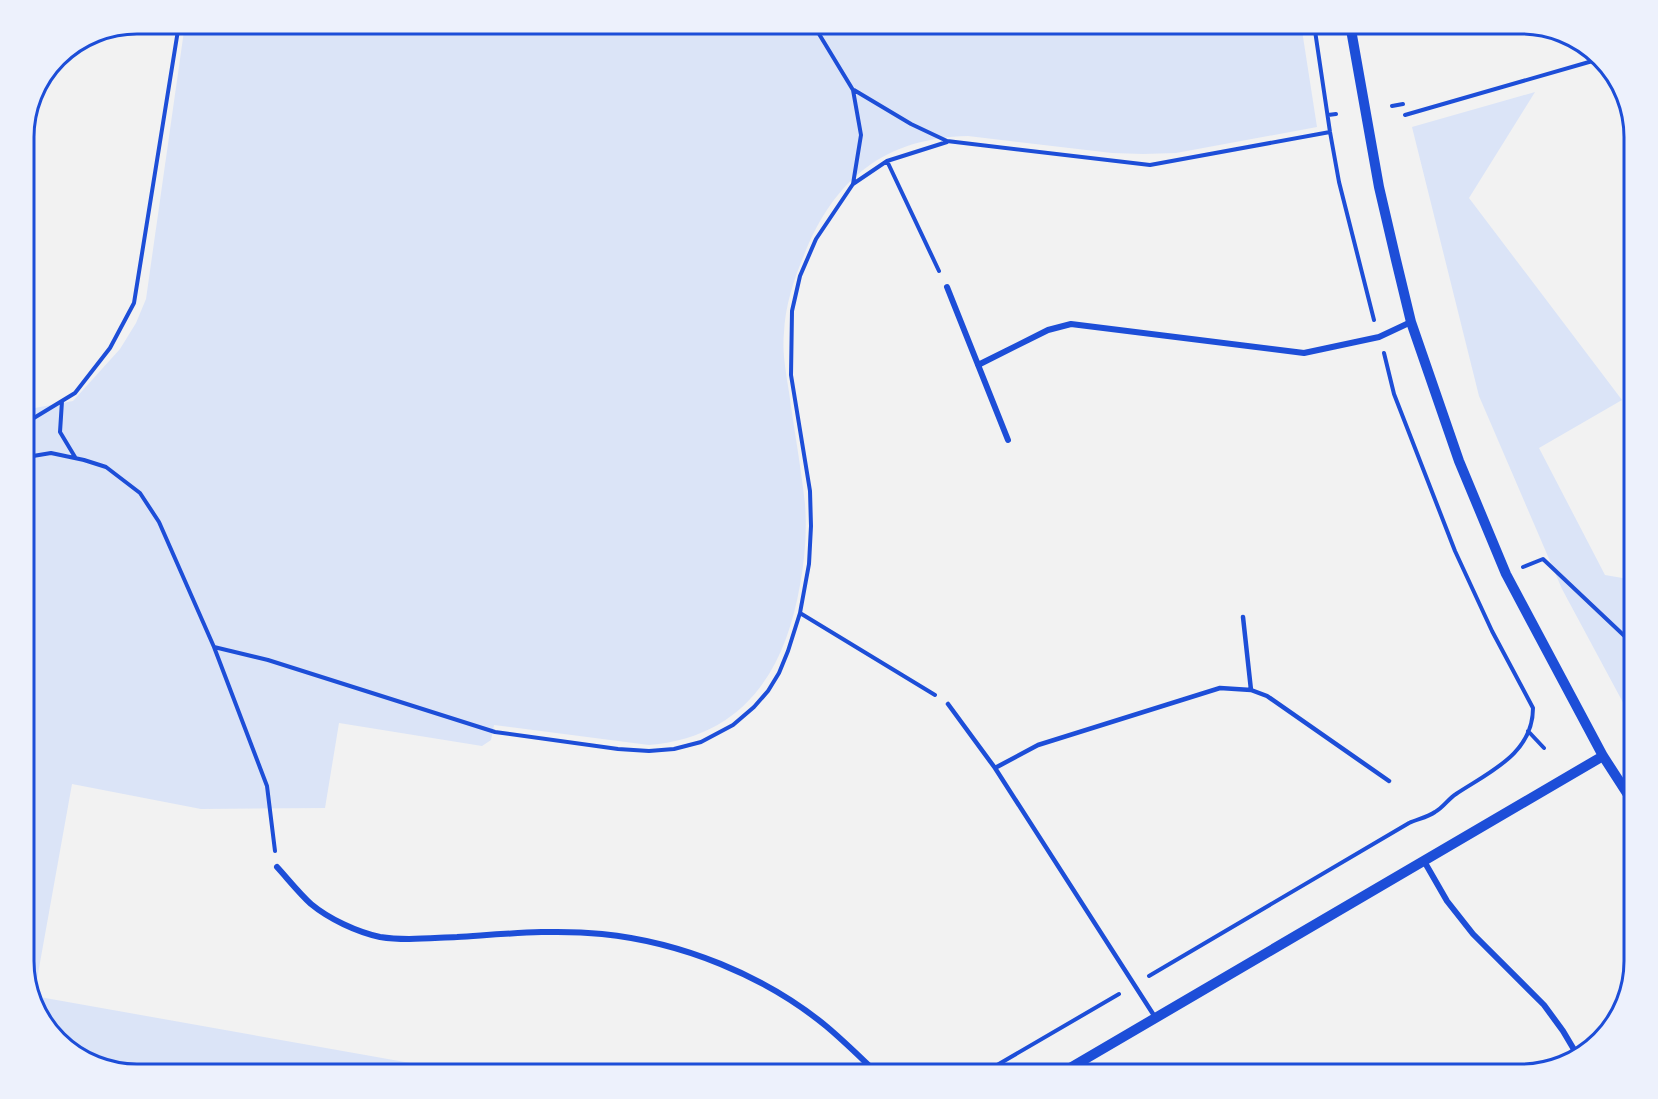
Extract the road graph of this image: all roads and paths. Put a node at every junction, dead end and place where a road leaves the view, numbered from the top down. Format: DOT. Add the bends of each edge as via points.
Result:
graph roads {
  1 [pos="177,34"];
  2 [pos="819,34"];
  3 [pos="1316,34"];
  4 [pos="1352,34"];
  5 [pos="1590,62"];
  6 [pos="853,90"];
  7 [pos="1403,104"];
  8 [pos="1392,106"];
  9 [pos="1336,114"];
  10 [pos="1328,115"];
  11 [pos="1405,115"];
  12 [pos="1330,132"];
  13 [pos="947,141"];
  14 [pos="887,161"];
  15 [pos="853,184"];
  16 [pos="947,287"];
  17 [pos="1373,319"];
  18 [pos="1411,322"];
  19 [pos="1383,350"];
  20 [pos="978,365"];
  21 [pos="62,401"];
  22 [pos="35,417"];
  23 [pos="1008,440"];
  24 [pos="35,456"];
  25 [pos="75,458"];
  26 [pos="1506,574"];
  27 [pos="800,613"];
  28 [pos="1243,617"];
  29 [pos="1624,636"];
  30 [pos="214,647"];
  31 [pos="1251,690"];
  32 [pos="948,704"];
  33 [pos="1528,732"];
  34 [pos="1544,748"];
  35 [pos="1603,756"];
  36 [pos="995,768"];
  37 [pos="1389,781"];
  38 [pos="1624,789"];
  39 [pos="1424,861"];
  40 [pos="277,867"];
  41 [pos="1148,976"];
  42 [pos="1124,991"];
  43 [pos="1155,1018"];
  44 [pos="1574,1050"];
  45 [pos="867,1064"];
  46 [pos="999,1064"];
  47 [pos="1077,1064"];
  1 -- 21 [label="path" via="134,303 110,348 75,393"];
  2 -- 6 [label="path"];
  3 -- 10 [label="path"];
  4 -- 18 [label="street" via="1379,187"];
  5 -- 11 [label="path"];
  6 -- 13 [label="path"];
  6 -- 15 [label="path" via="861,135"];
  7 -- 8 [label="path"];
  9 -- 10 [label="path"];
  10 -- 12 [label="path"];
  12 -- 13 [label="path" via="1150,165"];
  12 -- 17 [label="path"];
  13 -- 14 [label="path"];
  14 -- 15 [label="path"];
  14 -- 16 [label="path"];
  15 -- 27 [label="path" via="816,239 800,276 792,311 791,375 810,491 811,526"];
  16 -- 20 [label="street"];
  18 -- 20 [label="street" via="1379,337 1304,353 1071,324 1048,330"];
  18 -- 26 [label="street" via="1459,461"];
  19 -- 33 [label="path" via="1395,394 1455,551 1533,708"];
  20 -- 23 [label="street"];
  21 -- 22 [label="path"];
  21 -- 25 [label="path" via="60,432"];
  24 -- 25 [label="path" via="51,453"];
  25 -- 30 [label="path" via="106,467 140,493 159,522"];
  26 -- 29 [label="path" via="1543,559"];
  26 -- 35 [label="street"];
  27 -- 30 [label="path" via="779,673 754,707 733,725 701,742 649,751 495,732 268,660"];
  27 -- 32 [label="path"];
  28 -- 31 [label="lane"];
  30 -- 40 [label="path" via="267,786"];
  31 -- 36 [label="lane" via="1220,688 1038,745"];
  31 -- 37 [label="lane" via="1278,702"];
  32 -- 36 [label="lane"];
  33 -- 34 [label="path"];
  33 -- 41 [label="path" via="1507,762 1453,795 1436,812 1409,823"];
  35 -- 38 [label="street"];
  35 -- 39 [label="street"];
  36 -- 43 [label="lane"];
  39 -- 43 [label="street"];
  39 -- 44 [label="street" via="1460,918 1544,1005"];
  40 -- 45 [label="street" via="311,904 332,918 379,936 408,939 544,932 602,934 712,961 794,1003"];
  42 -- 46 [label="path"];
  43 -- 47 [label="street"];
}
